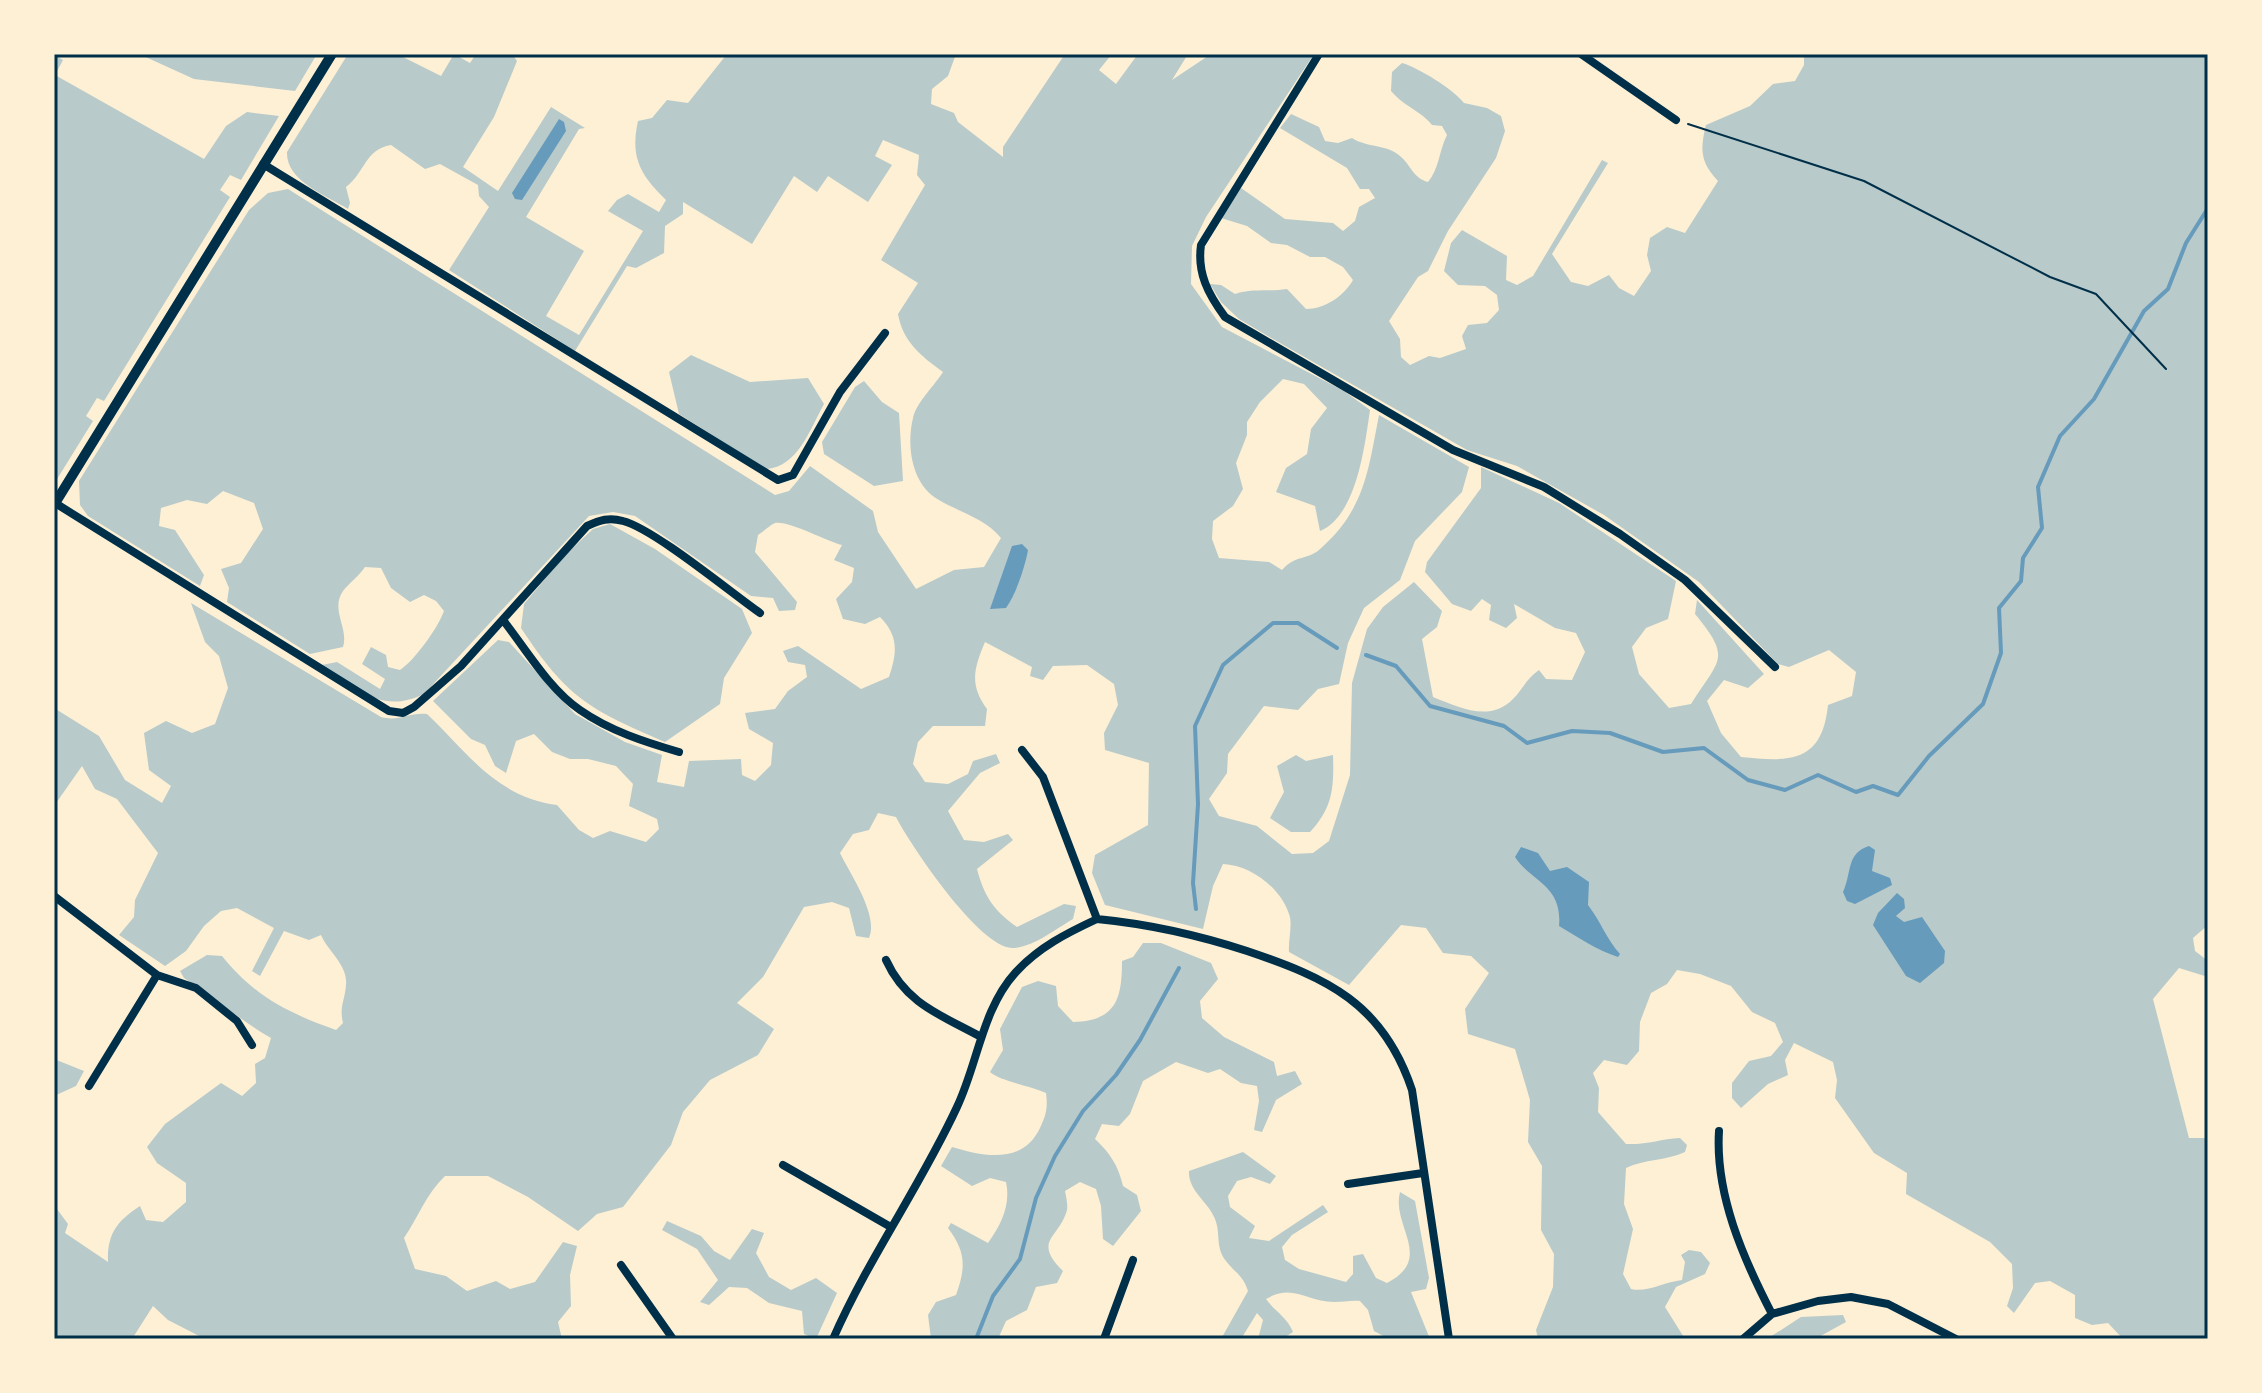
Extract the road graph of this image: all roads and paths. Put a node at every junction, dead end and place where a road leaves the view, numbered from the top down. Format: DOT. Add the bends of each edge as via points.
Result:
graph roads {
  1 [pos="332,54"];
  2 [pos="1319,54"];
  3 [pos="1581,54"];
  4 [pos="1676,120"];
  5 [pos="263,164"];
  6 [pos="885,333"];
  7 [pos="2166,369"];
  8 [pos="55,504"];
  9 [pos="760,613"];
  10 [pos="503,620"];
  11 [pos="1775,667"];
  12 [pos="1022,750"];
  13 [pos="679,752"];
  14 [pos="54,896"];
  15 [pos="1097,919"];
  16 [pos="886,960"];
  17 [pos="157,975"];
  18 [pos="981,1037"];
  19 [pos="252,1045"];
  20 [pos="89,1086"];
  21 [pos="1719,1131"];
  22 [pos="783,1165"];
  23 [pos="1423,1173"];
  24 [pos="1348,1184"];
  25 [pos="889,1226"];
  26 [pos="1133,1260"];
  27 [pos="621,1265"];
  28 [pos="1772,1314"];
  29 [pos="673,1339"];
  30 [pos="833,1339"];
  31 [pos="1104,1339"];
  32 [pos="1449,1339"];
  33 [pos="1743,1339"];
  34 [pos="1956,1339"];
  1 -- 5 [label="street"];
  2 -- 11 [label="street" via="1201,245 1198,265 1210,298 1225,317 1453,450 1544,487 1620,534 1685,580"];
  3 -- 4 [label="street"];
  4 -- 7 [label="path" via="1864,181 2050,277 2096,294"];
  5 -- 6 [label="street" via="778,480 793,475 840,392"];
  5 -- 8 [label="street"];
  8 -- 10 [label="street" via="379,706 403,713 461,666"];
  9 -- 10 [label="street" via="650,535 605,518 587,526"];
  10 -- 13 [label="street" via="579,710 642,741"];
  12 -- 15 [label="street" via="1043,777"];
  14 -- 17 [label="street"];
  15 -- 18 [label="street" via="1037,951 1014,974"];
  15 -- 23 [label="street" via="1148,924 1233,946 1310,972 1337,989 1365,1011 1402,1060 1412,1090"];
  16 -- 18 [label="street" via="896,983 917,1002"];
  17 -- 19 [label="street" via="196,988 237,1021"];
  17 -- 20 [label="street"];
  18 -- 25 [label="street" via="959,1103"];
  21 -- 28 [label="street" via="1717,1166 1749,1270"];
  22 -- 25 [label="street"];
  23 -- 24 [label="street"];
  23 -- 32 [label="street"];
  25 -- 30 [label="street"];
  26 -- 31 [label="street"];
  27 -- 29 [label="street"];
  28 -- 33 [label="street"];
  28 -- 34 [label="street" via="1851,1297 1888,1304"];
}
